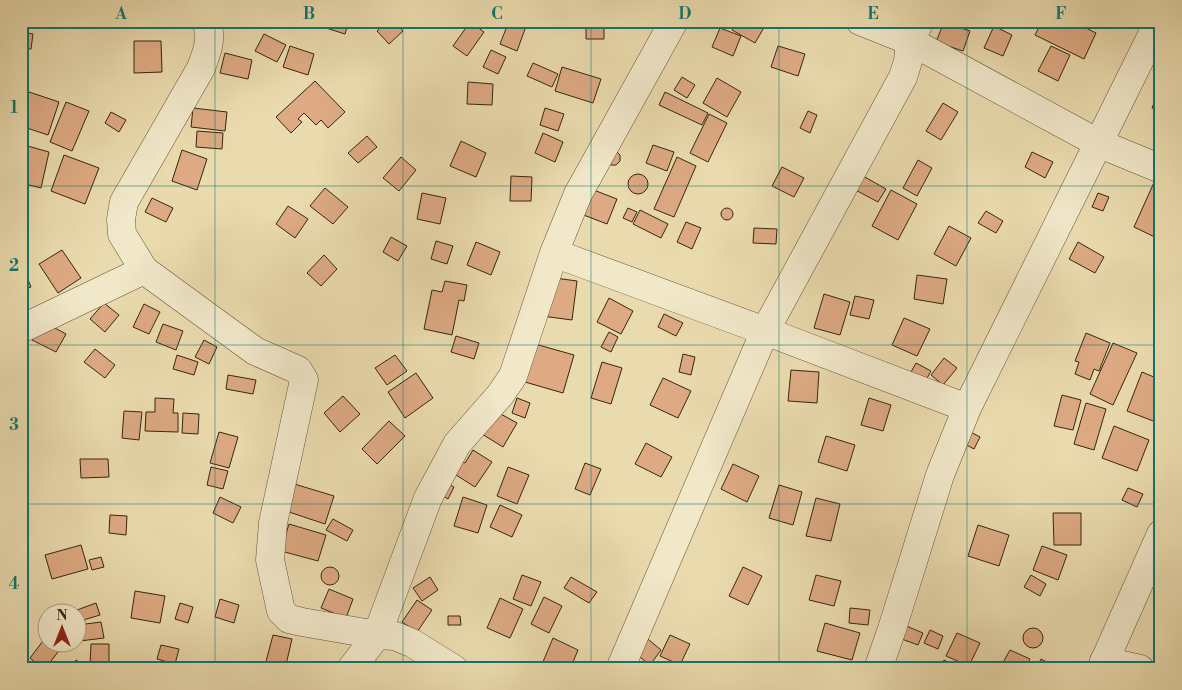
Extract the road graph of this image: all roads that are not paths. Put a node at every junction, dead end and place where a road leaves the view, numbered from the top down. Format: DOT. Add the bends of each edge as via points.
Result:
graph roads {
  1 [pos="206,21"];
  2 [pos="674,21"];
  3 [pos="860,21"];
  4 [pos="1158,21"];
  5 [pos="915,31"];
  6 [pos="1098,143"];
  7 [pos="1161,169"];
  8 [pos="554,253"];
  9 [pos="144,270"];
  10 [pos="21,329"];
  11 [pos="765,331"];
  12 [pos="966,408"];
  13 [pos="1161,534"];
  14 [pos="377,635"];
  15 [pos="1103,665"];
  16 [pos="352,669"];
  17 [pos="454,669"];
  18 [pos="620,669"];
  19 [pos="878,669"];
  20 [pos="1140,669"];
  1 -- 9 [label="street" via="210,47 201,68 124,202 122,234"];
  2 -- 8 [label="street" via="578,194"];
  3 -- 5 [label="street"];
  4 -- 6 [label="street"];
  5 -- 6 [label="street"];
  5 -- 11 [label="street" via="902,77"];
  6 -- 7 [label="street"];
  6 -- 12 [label="street"];
  8 -- 11 [label="street"];
  8 -- 14 [label="street" via="513,376 457,444 428,498"];
  9 -- 10 [label="street"];
  9 -- 14 [label="street" via="255,351 298,370 304,380 273,523 270,560 281,611 288,619"];
  11 -- 12 [label="street"];
  11 -- 18 [label="street"];
  12 -- 19 [label="street" via="940,474"];
  13 -- 15 [label="street"];
  14 -- 16 [label="street"];
  14 -- 17 [label="street" via="395,636 412,643"];
  15 -- 20 [label="street"];
}
